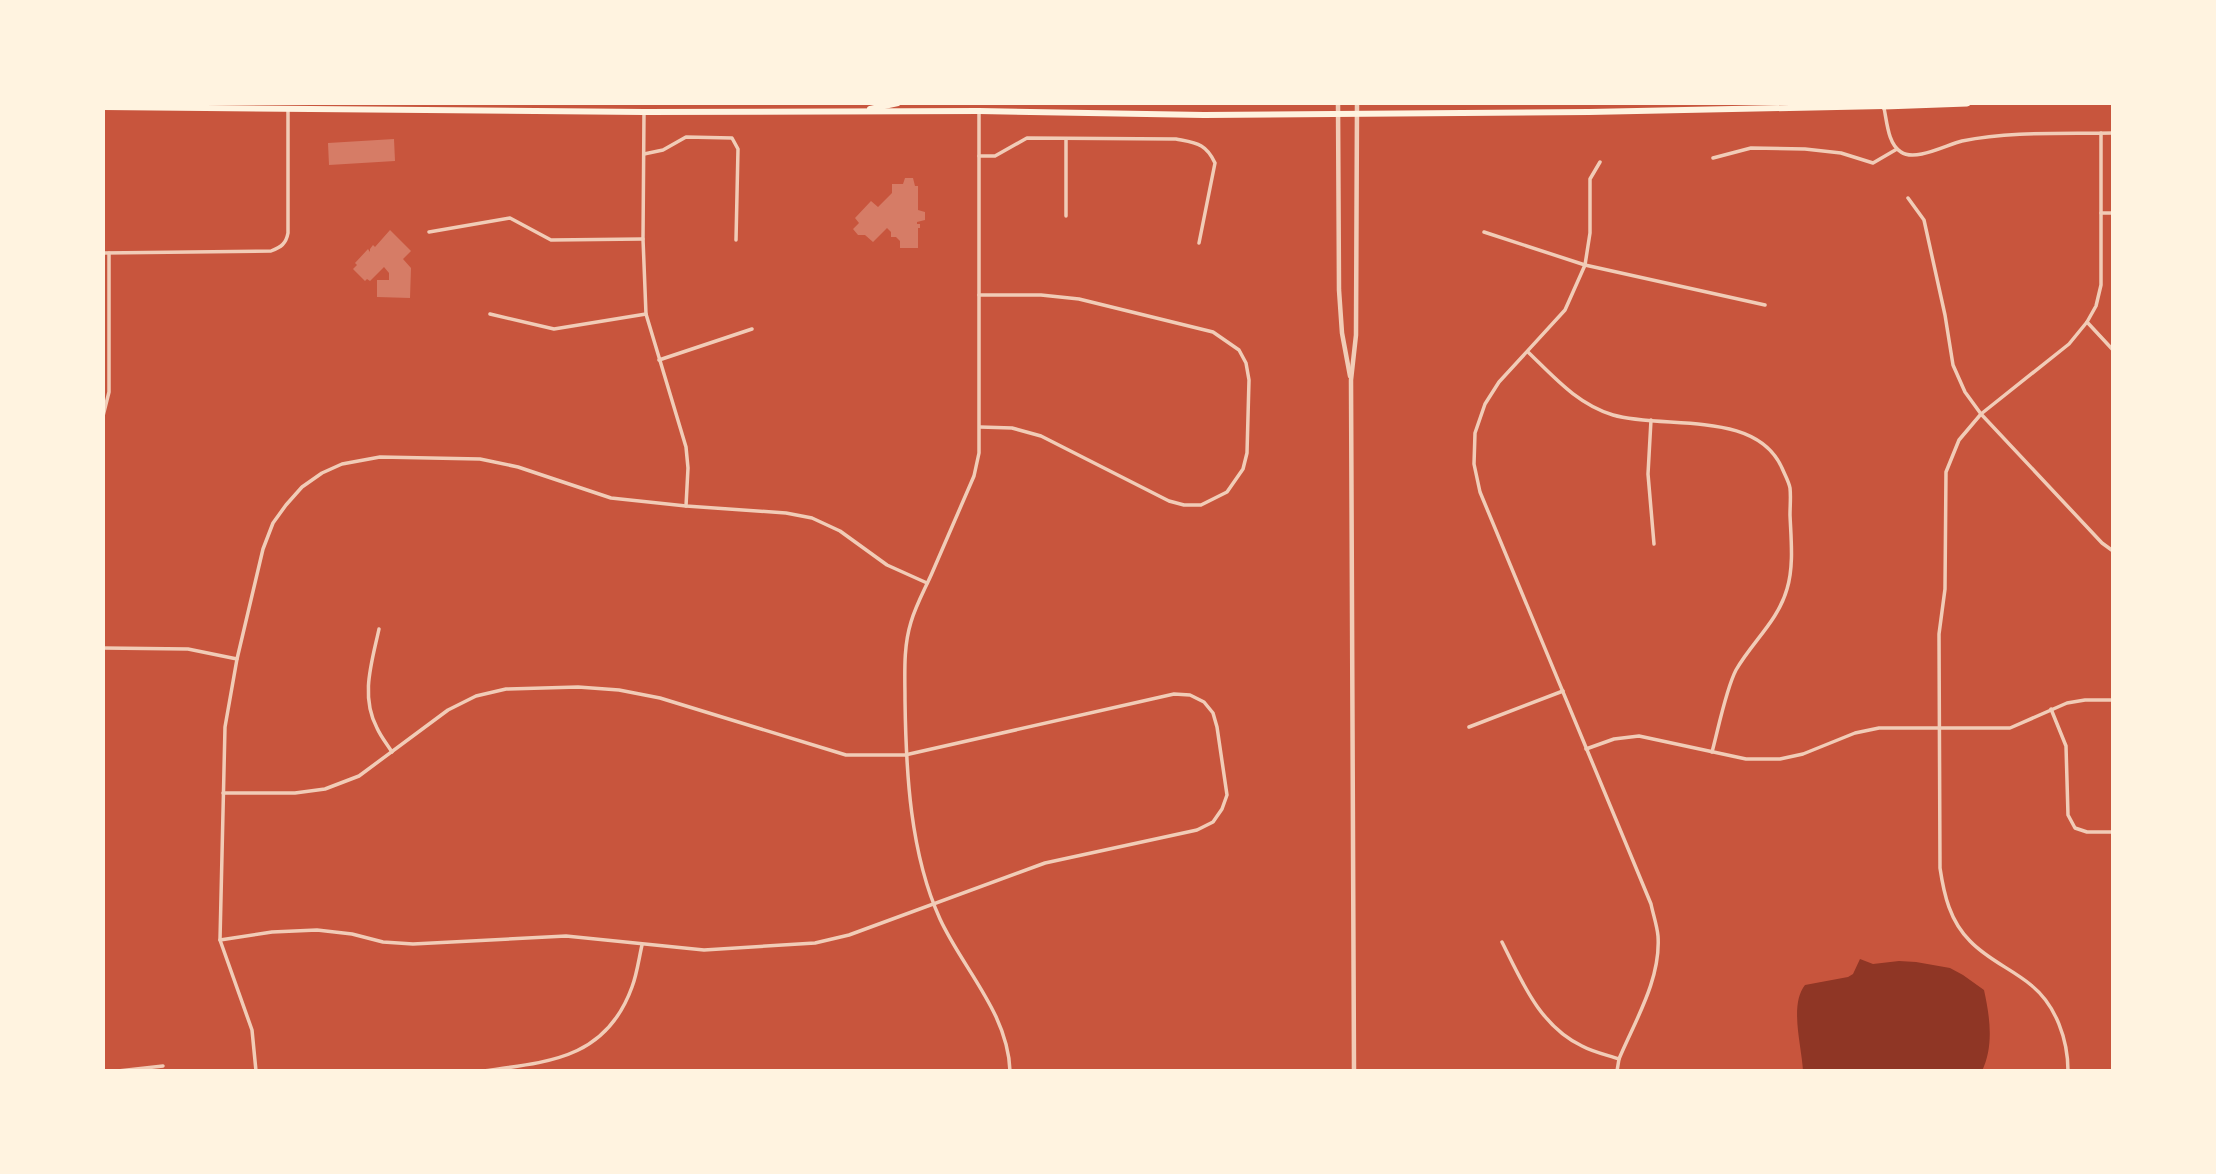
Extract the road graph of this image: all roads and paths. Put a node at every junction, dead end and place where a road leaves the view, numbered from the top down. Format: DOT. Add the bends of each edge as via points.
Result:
graph roads {
  1 [pos="898,103"];
  2 [pos="986,103"];
  3 [pos="1338,103"];
  4 [pos="1357,103"];
  5 [pos="1966,103"];
  6 [pos="288,106"];
  7 [pos="1884,106"];
  8 [pos="103,107"];
  9 [pos="854,111"];
  10 [pos="979,111"];
  11 [pos="644,112"];
  12 [pos="1357,113"];
  13 [pos="1338,114"];
  14 [pos="2101,133"];
  15 [pos="2113,133"];
  16 [pos="1066,140"];
  17 [pos="1898,149"];
  18 [pos="644,154"];
  19 [pos="979,156"];
  20 [pos="1713,158"];
  21 [pos="1600,162"];
  22 [pos="1908,198"];
  23 [pos="2101,213"];
  24 [pos="2113,213"];
  25 [pos="1066,216"];
  26 [pos="429,232"];
  27 [pos="1484,232"];
  28 [pos="643,239"];
  29 [pos="736,240"];
  30 [pos="1199,243"];
  31 [pos="103,253"];
  32 [pos="109,253"];
  33 [pos="1585,265"];
  34 [pos="979,295"];
  35 [pos="1765,305"];
  36 [pos="490,314"];
  37 [pos="646,314"];
  38 [pos="2087,323"];
  39 [pos="752,329"];
  40 [pos="2113,350"];
  41 [pos="1528,352"];
  42 [pos="659,360"];
  43 [pos="1351,380"];
  44 [pos="1982,414"];
  45 [pos="103,416"];
  46 [pos="1651,420"];
  47 [pos="979,427"];
  48 [pos="686,506"];
  49 [pos="1654,544"];
  50 [pos="2113,551"];
  51 [pos="927,583"];
  52 [pos="379,629"];
  53 [pos="103,648"];
  54 [pos="237,659"];
  55 [pos="1563,691"];
  56 [pos="2113,700"];
  57 [pos="2051,709"];
  58 [pos="1469,727"];
  59 [pos="1940,728"];
  60 [pos="1586,749"];
  61 [pos="392,752"];
  62 [pos="1712,752"];
  63 [pos="905,755"];
  64 [pos="223,793"];
  65 [pos="2113,832"];
  66 [pos="933,903"];
  67 [pos="220,940"];
  68 [pos="1502,942"];
  69 [pos="642,944"];
  70 [pos="1619,1059"];
  71 [pos="163,1066"];
  72 [pos="118,1071"];
  73 [pos="256,1071"];
  74 [pos="483,1071"];
  75 [pos="1010,1071"];
  76 [pos="1354,1071"];
  77 [pos="1617,1071"];
  78 [pos="2068,1071"];
  1 -- 9 [label="highway"];
  2 -- 10 [label="highway"];
  3 -- 13 [label="street"];
  4 -- 12 [label="street"];
  5 -- 7 [label="highway"];
  6 -- 8 [label="highway"];
  6 -- 11 [label="highway"];
  6 -- 32 [label="street" via="288,233 281,247 271,251"];
  7 -- 12 [label="highway"];
  7 -- 17 [label="street"];
  9 -- 10 [label="highway"];
  9 -- 11 [label="highway"];
  10 -- 13 [label="highway"];
  10 -- 19 [label="street"];
  11 -- 18 [label="street"];
  12 -- 13 [label="highway"];
  12 -- 43 [label="street" via="1356,335"];
  13 -- 43 [label="street" via="1339,290"];
  14 -- 15 [label="street"];
  14 -- 17 [label="street" via="2006,135 1912,156"];
  14 -- 23 [label="street"];
  16 -- 19 [label="street" via="1027,138 995,156"];
  16 -- 25 [label="street"];
  16 -- 30 [label="street" via="1176,139 1199,144 1210,152 1215,163"];
  17 -- 20 [label="street" via="1873,163 1842,153 1805,149 1751,148"];
  18 -- 28 [label="street"];
  18 -- 29 [label="street" via="686,137 732,138 738,149"];
  19 -- 34 [label="street"];
  21 -- 33 [label="street" via="1590,179"];
  22 -- 44 [label="street" via="1924,220 1953,365"];
  23 -- 24 [label="street"];
  23 -- 38 [label="street" via="2101,285"];
  26 -- 28 [label="street" via="510,218 551,240"];
  27 -- 33 [label="street"];
  28 -- 37 [label="street"];
  31 -- 32 [label="street"];
  32 -- 45 [label="street" via="109,391"];
  33 -- 35 [label="street"];
  33 -- 41 [label="street" via="1566,310"];
  34 -- 47 [label="street"];
  34 -- 47 [label="street" via="1079,299 1213,332 1238,349 1249,380 1244,469 1227,492 1201,505 1169,501 1041,436"];
  36 -- 37 [label="street" via="554,329"];
  37 -- 42 [label="street"];
  38 -- 40 [label="street"];
  38 -- 44 [label="street" via="2069,344"];
  39 -- 42 [label="street"];
  41 -- 46 [label="street" via="1589,406"];
  41 -- 55 [label="street" via="1485,404 1475,433 1474,464 1480,492"];
  42 -- 48 [label="street" via="686,447"];
  43 -- 76 [label="street"];
  44 -- 50 [label="street"];
  44 -- 59 [label="street" via="1959,440 1946,472"];
  46 -- 49 [label="street" via="1648,474"];
  46 -- 62 [label="street" via="1750,435 1776,456 1790,486 1787,590 1775,617 1734,674"];
  47 -- 51 [label="street" via="974,476"];
  48 -- 51 [label="street" via="812,518 840,531 887,565"];
  48 -- 54 [label="street" via="611,498 480,459 380,457 342,464 302,487 273,523"];
  51 -- 63 [label="street" via="905,650"];
  52 -- 61 [label="street" via="368,700 376,727"];
  53 -- 54 [label="street" via="188,649"];
  54 -- 64 [label="street" via="225,727"];
  55 -- 58 [label="street"];
  55 -- 60 [label="street"];
  56 -- 57 [label="street" via="2085,700"];
  57 -- 59 [label="street" via="2010,727"];
  57 -- 65 [label="street" via="2066,746 2068,815 2075,828"];
  59 -- 62 [label="street" via="1879,728 1780,759"];
  59 -- 78 [label="street" via="1940,868 1945,897 1968,940 2032,985 2048,1002 2059,1022"];
  60 -- 62 [label="street" via="1639,736"];
  60 -- 70 [label="street" via="1651,904 1658,934 1653,978"];
  61 -- 63 [label="street" via="448,710 476,696 506,689 578,687 660,698 846,755"];
  61 -- 64 [label="street" via="359,776 324,789"];
  63 -- 66 [label="street" via="919,856"];
  63 -- 66 [label="street" via="1174,694 1204,702 1217,727 1227,795 1213,822 1197,830 1045,863"];
  64 -- 67 [label="street"];
  66 -- 69 [label="street" via="815,943 704,950"];
  66 -- 75 [label="street" via="996,1015"];
  67 -- 69 [label="street" via="317,930 413,944 566,936"];
  67 -- 73 [label="street" via="252,1030"];
  68 -- 70 [label="street" via="1530,998 1549,1023 1581,1046"];
  69 -- 74 [label="street" via="633,986 619,1015 594,1041 565,1057"];
  70 -- 77 [label="street"];
  71 -- 72 [label="street"];
}
